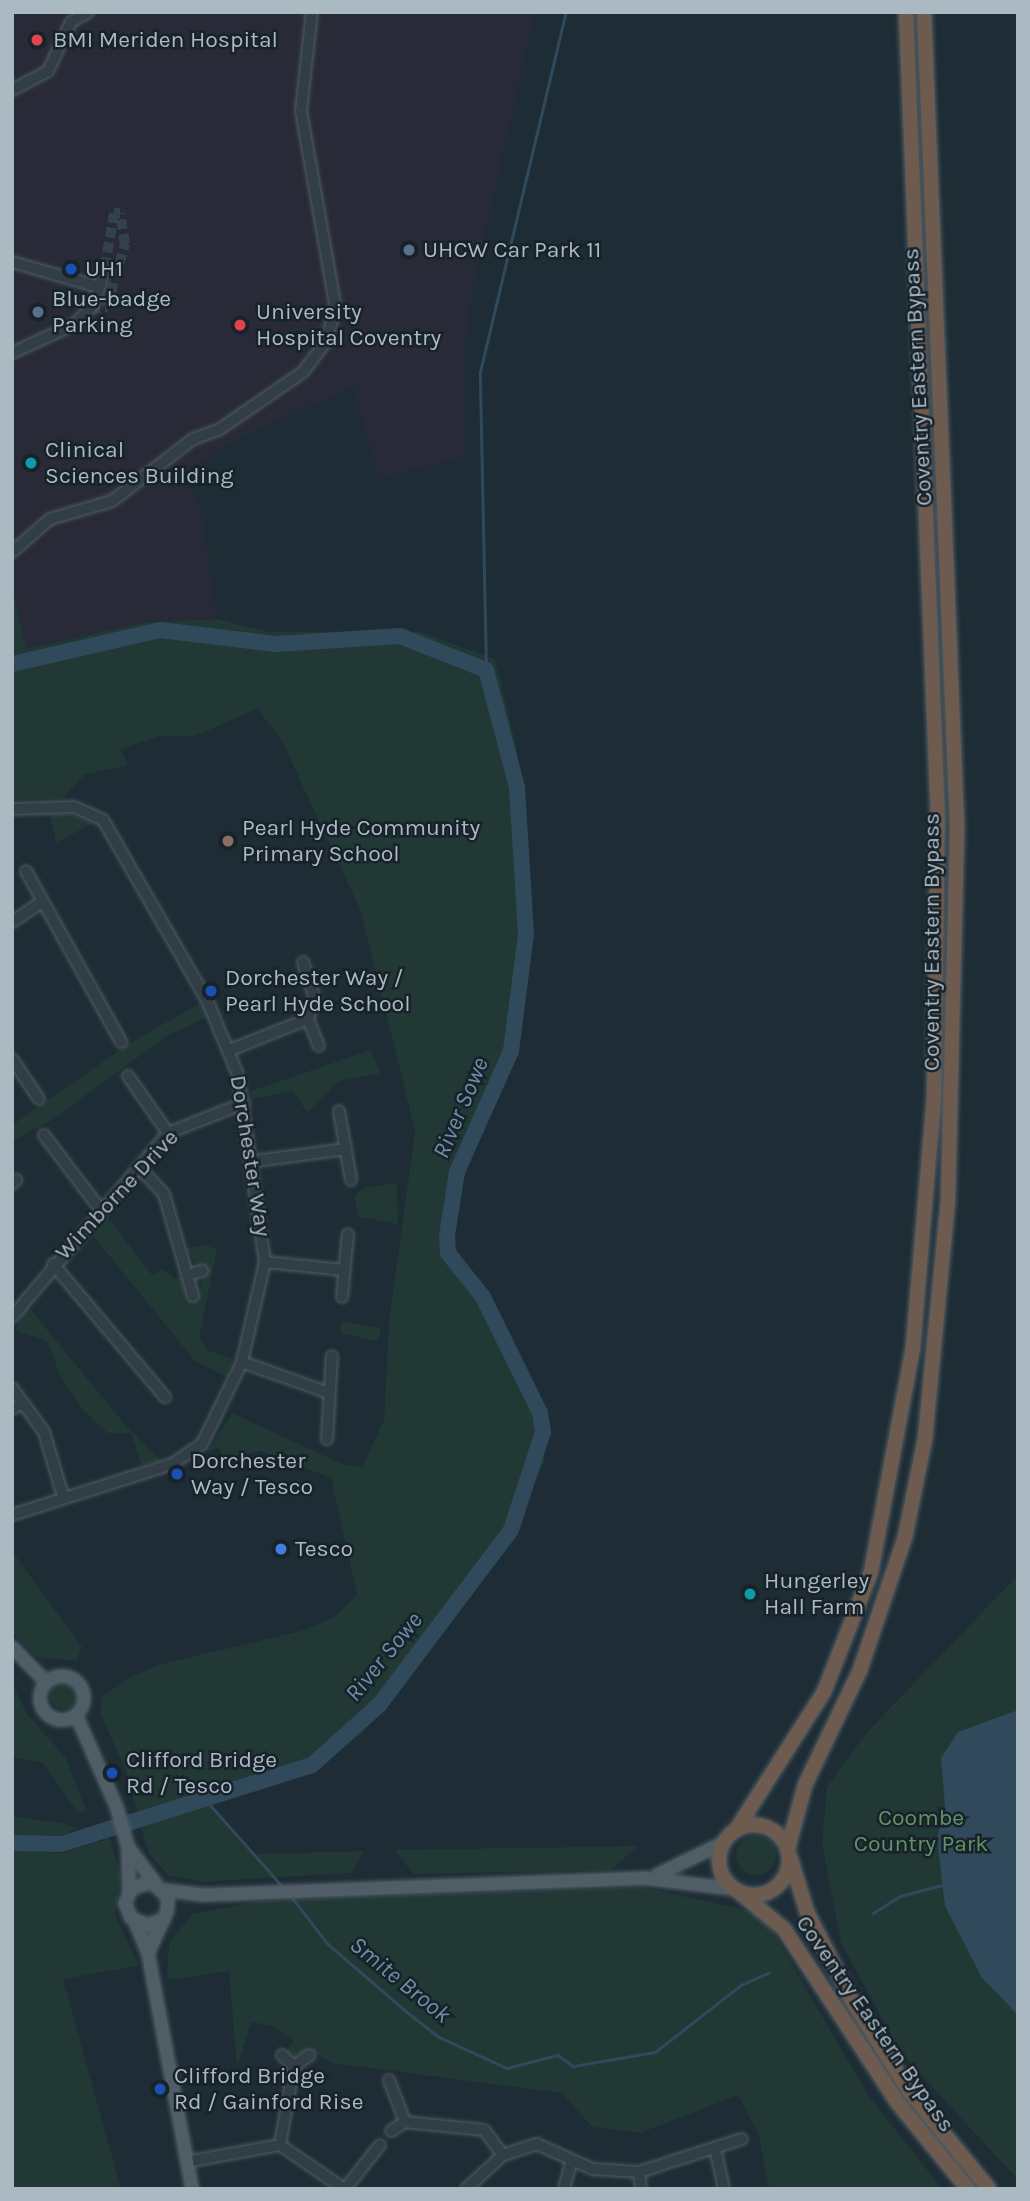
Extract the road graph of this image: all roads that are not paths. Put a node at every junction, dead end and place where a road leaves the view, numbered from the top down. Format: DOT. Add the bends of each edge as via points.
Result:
graph roads {
  1 [pos="88,12"];
  2 [pos="312,12"];
  3 [pos="906,12"];
  4 [pos="924,12"];
  5 [pos="12,90"];
  6 [pos="12,262"];
  7 [pos="104,272"];
  8 [pos="99,288"];
  9 [pos="12,353"];
  10 [pos="12,552"];
  11 [pos="12,809"];
  12 [pos="26,871"];
  13 [pos="43,901"];
  14 [pos="12,922"];
  15 [pos="303,962"];
  16 [pos="308,1018"];
  17 [pos="121,1042"];
  18 [pos="319,1046"];
  19 [pos="230,1049"];
  20 [pos="12,1059"];
  21 [pos="128,1076"];
  22 [pos="39,1099"];
  23 [pos="244,1103"];
  24 [pos="340,1111"];
  25 [pos="169,1133"];
  26 [pos="44,1135"];
  27 [pos="346,1149"];
  28 [pos="255,1161"];
  29 [pos="139,1167"];
  30 [pos="351,1180"];
  31 [pos="100,1209"];
  32 [pos="348,1234"];
  33 [pos="265,1262"];
  34 [pos="53,1264"];
  35 [pos="344,1270"];
  36 [pos="202,1271"];
  37 [pos="187,1275"];
  38 [pos="193,1296"];
  39 [pos="342,1297"];
  40 [pos="12,1317"];
  41 [pos="332,1356"];
  42 [pos="242,1362"];
  43 [pos="12,1388"];
  44 [pos="329,1393"];
  45 [pos="165,1398"];
  46 [pos="22,1404"];
  47 [pos="12,1409"];
  48 [pos="327,1439"];
  49 [pos="63,1496"];
  50 [pos="12,1515"];
  51 [pos="12,1647"];
  52 [pos="46,1682"];
  53 [pos="76,1715"];
  54 [pos="736,1829"];
  55 [pos="723,1843"];
  56 [pos="128,1847"];
  57 [pos="789,1852"];
  58 [pos="643,1878"];
  59 [pos="160,1887"];
  60 [pos="737,1890"];
  61 [pos="129,1891"];
  62 [pos="204,1895"];
  63 [pos="165,1915"];
  64 [pos="135,1922"];
  65 [pos="148,1953"];
  66 [pos="282,2055"];
  67 [pos="310,2056"];
  68 [pos="294,2066"];
  69 [pos="389,2080"];
  70 [pos="405,2122"];
  71 [pos="391,2131"];
  72 [pos="742,2138"];
  73 [pos="380,2145"];
  74 [pos="280,2146"];
  75 [pos="715,2148"];
  76 [pos="503,2155"];
  77 [pos="572,2160"];
  78 [pos="186,2162"];
  79 [pos="639,2172"];
  80 [pos="341,2188"];
  81 [pos="192,2189"];
  82 [pos="466,2189"];
  83 [pos="564,2189"];
  84 [pos="641,2189"];
  85 [pos="724,2189"];
  86 [pos="968,2189"];
  87 [pos="989,2189"];
  1 -- 5 [label="street" via="71,22 48,71"];
  2 -- 10 [label="street" via="300,111 336,309 325,344 303,372 220,429 193,439 112,500 50,519"];
  3 -- 54 [label="highway, Coventry Eastern Bypass" via="938,819 934,1095 917,1306 901,1436 871,1572 824,1692"];
  4 -- 57 [label="highway, Coventry Eastern Bypass" via="957,825 948,1199 925,1440 905,1537 860,1670 805,1785"];
  6 -- 8 [label="street"];
  7 -- 8 [label="street"];
  8 -- 9 [label="street" via="75,324"];
  11 -- 19 [label="street, Dorchester Way" via="74,807 110,828"];
  12 -- 13 [label="street"];
  13 -- 14 [label="street"];
  13 -- 17 [label="street"];
  15 -- 16 [label="street" via="315,999"];
  16 -- 18 [label="street"];
  16 -- 19 [label="street"];
  19 -- 23 [label="street, Dorchester Way"];
  20 -- 22 [label="street"];
  21 -- 25 [label="street"];
  23 -- 25 [label="street, Wimborne Drive"];
  23 -- 28 [label="street, Dorchester Way"];
  24 -- 27 [label="street"];
  25 -- 29 [label="street, Wimborne Drive"];
  26 -- 31 [label="street"];
  27 -- 28 [label="street"];
  27 -- 30 [label="street"];
  28 -- 33 [label="street, Dorchester Way"];
  29 -- 31 [label="street, Wimborne Drive"];
  29 -- 37 [label="street" via="164,1194"];
  31 -- 34 [label="street, Wimborne Drive"];
  32 -- 35 [label="street"];
  33 -- 35 [label="street"];
  33 -- 42 [label="street, Dorchester Way"];
  34 -- 40 [label="street, Wimborne Drive"];
  34 -- 45 [label="street"];
  35 -- 39 [label="street"];
  36 -- 37 [label="street"];
  37 -- 38 [label="street"];
  41 -- 44 [label="street"];
  42 -- 44 [label="street"];
  42 -- 49 [label="street, Dorchester Way" via="216,1424 193,1452"];
  43 -- 46 [label="street"];
  44 -- 48 [label="street"];
  46 -- 47 [label="street"];
  46 -- 49 [label="street" via="47,1440"];
  49 -- 50 [label="street, Dorchester Way"];
  51 -- 52 [label="main road"];
  52 -- 53 [label="main road" via="39,1697 47,1714"];
  52 -- 53 [label="main road" via="62,1675 79,1684 84,1699"];
  53 -- 56 [label="main road" via="117,1808"];
  54 -- 55 [label="highway"];
  54 -- 57 [label="highway" via="764,1826"];
  55 -- 58 [label="main road"];
  55 -- 60 [label="highway" via="720,1867"];
  56 -- 59 [label="main road"];
  56 -- 61 [label="main road"];
  57 -- 60 [label="highway" via="775,1889"];
  57 -- 87 [label="highway, Coventry Eastern Bypass" via="807,1912 851,1999 910,2092"];
  58 -- 60 [label="main road"];
  58 -- 62 [label="main road"];
  59 -- 61 [label="main road" via="142,1882"];
  59 -- 62 [label="main road"];
  59 -- 63 [label="main road"];
  60 -- 86 [label="highway, Coventry Eastern Bypass" via="784,1930 889,2091"];
  61 -- 64 [label="main road" via="126,1906"];
  62 -- 63 [label="main road"];
  63 -- 64 [label="main road" via="148,1925"];
  63 -- 65 [label="main road"];
  64 -- 65 [label="main road"];
  65 -- 78 [label="main road"];
  66 -- 68 [label="street"];
  67 -- 68 [label="street"];
  68 -- 74 [label="street"];
  69 -- 70 [label="street"];
  70 -- 71 [label="street"];
  70 -- 76 [label="street" via="484,2130"];
  72 -- 75 [label="street"];
  73 -- 80 [label="street"];
  74 -- 78 [label="street"];
  74 -- 80 [label="street"];
  75 -- 79 [label="street"];
  75 -- 85 [label="street"];
  76 -- 77 [label="street" via="537,2144"];
  76 -- 82 [label="street"];
  77 -- 79 [label="street" via="605,2171"];
  77 -- 83 [label="street"];
  78 -- 81 [label="main road"];
  79 -- 84 [label="street"];
}
